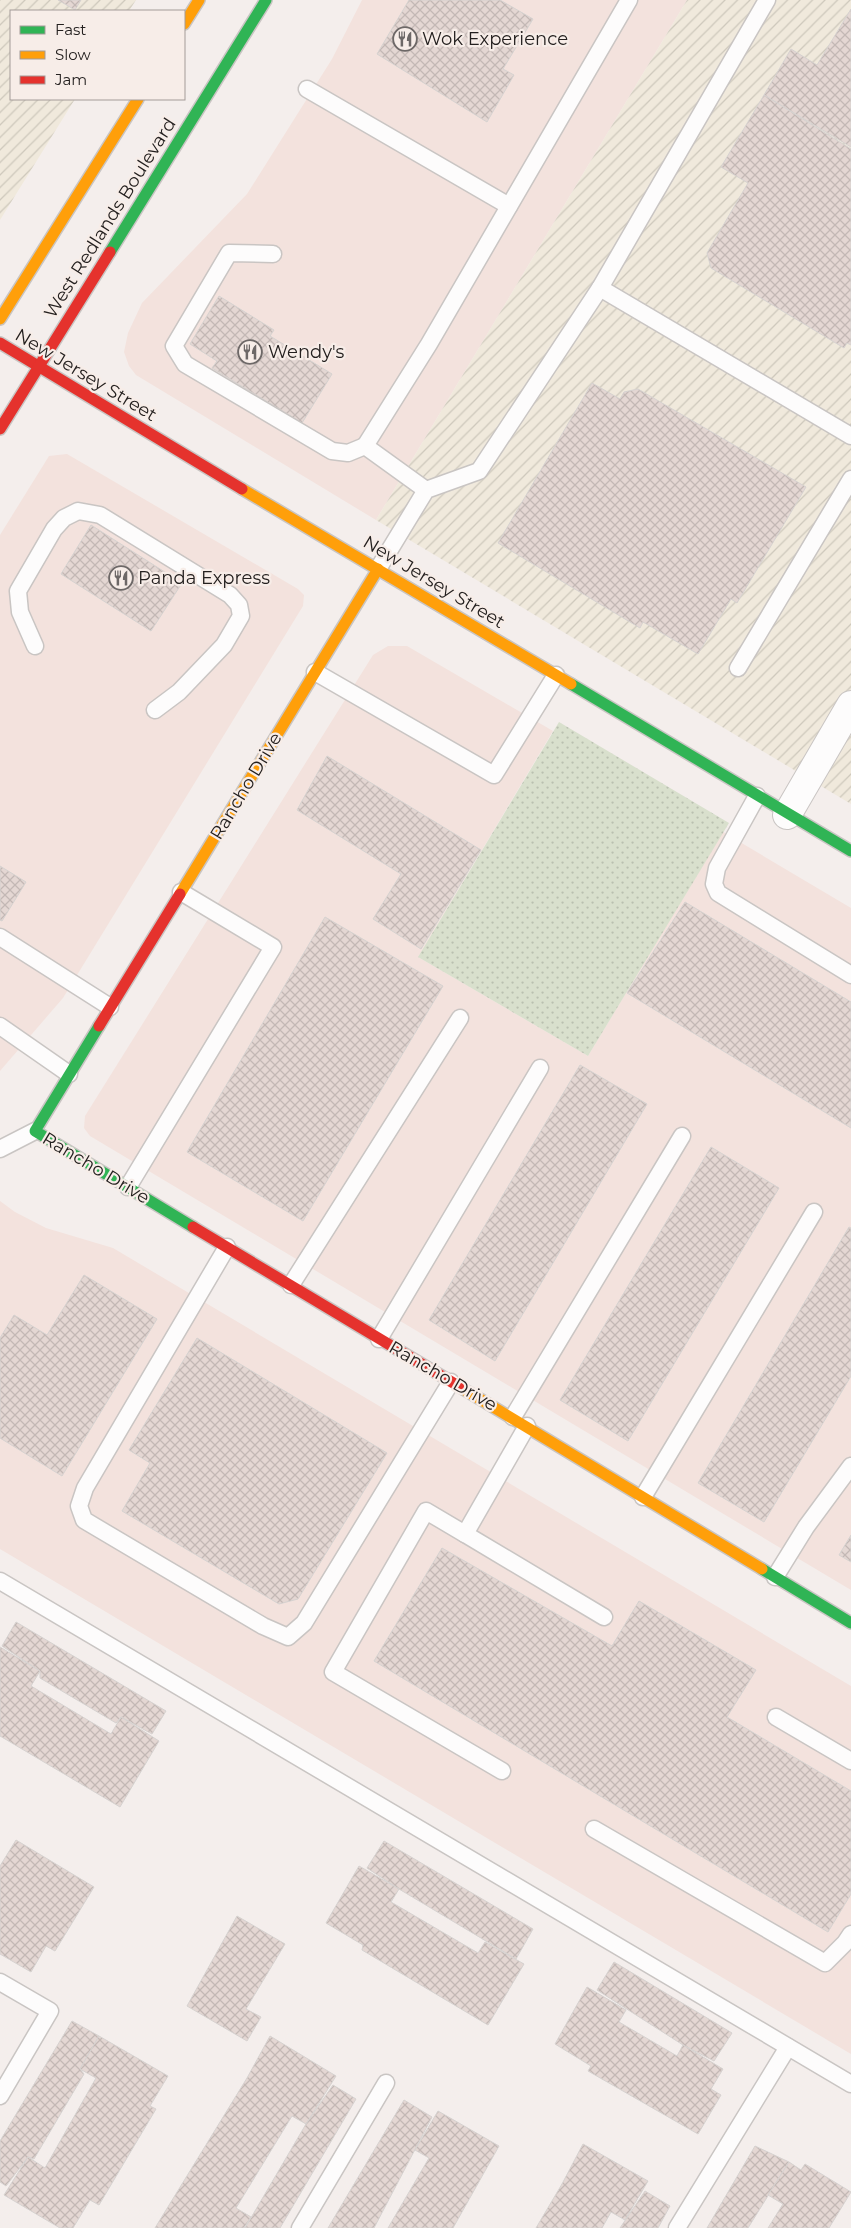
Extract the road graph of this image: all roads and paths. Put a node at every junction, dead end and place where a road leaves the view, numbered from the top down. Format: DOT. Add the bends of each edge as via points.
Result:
graph roads {
  1 [pos="199,0"];
  2 [pos="266,0"];
  3 [pos="629,0"];
  4 [pos="767,0"];
  5 [pos="185,22"];
  6 [pos="308,89"];
  7 [pos="137,100"];
  8 [pos="508,206"];
  9 [pos="273,254"];
  10 [pos="600,288"];
  11 [pos="0,319"];
  12 [pos="0,343"];
  13 [pos="38,368"];
  14 [pos="0,430"];
  15 [pos="851,436"];
  16 [pos="365,446"];
  17 [pos="851,479"];
  18 [pos="426,490"];
  19 [pos="378,569"];
  20 [pos="35,646"];
  21 [pos="738,668"];
  22 [pos="315,672"];
  23 [pos="556,675"];
  24 [pos="851,705"];
  25 [pos="155,710"];
  26 [pos="757,796"];
  27 [pos="787,815"];
  28 [pos="851,851"];
  29 [pos="181,892"];
  30 [pos="0,937"];
  31 [pos="851,975"];
  32 [pos="110,1007"];
  33 [pos="460,1018"];
  34 [pos="0,1026"];
  35 [pos="540,1068"];
  36 [pos="70,1074"];
  37 [pos="35,1131"];
  38 [pos="682,1136"];
  39 [pos="0,1149"];
  40 [pos="128,1187"];
  41 [pos="814,1212"];
  42 [pos="227,1247"];
  43 [pos="291,1285"];
  44 [pos="379,1339"];
  45 [pos="451,1382"];
  46 [pos="520,1421"];
  47 [pos="851,1466"];
  48 [pos="643,1496"];
  49 [pos="465,1534"];
  50 [pos="775,1577"];
  51 [pos="0,1581"];
  52 [pos="604,1617"];
  53 [pos="851,1623"];
  54 [pos="776,1717"];
  55 [pos="851,1761"];
  56 [pos="502,1771"];
  57 [pos="594,1829"];
  58 [pos="851,1934"];
  59 [pos="0,1982"];
  60 [pos="788,2047"];
  61 [pos="386,2083"];
  62 [pos="851,2084"];
  63 [pos="0,2096"];
  64 [pos="300,2228"];
  65 [pos="676,2228"];
  1 -- 5 [label="street"];
  2 -- 13 [label="street, West Redlands Boulevard"];
  3 -- 8 [label="lane"];
  4 -- 10 [label="lane"];
  6 -- 8 [label="lane"];
  7 -- 11 [label="street"];
  8 -- 16 [label="lane" via="429,344"];
  9 -- 16 [label="lane" via="229,253 174,346 185,364 332,452 348,453"];
  10 -- 15 [label="lane"];
  10 -- 18 [label="lane" via="480,472"];
  12 -- 13 [label="street, New Jersey Street"];
  13 -- 14 [label="street, West Redlands Boulevard"];
  13 -- 19 [label="street, New Jersey Street"];
  16 -- 18 [label="lane"];
  17 -- 21 [label="lane"];
  18 -- 19 [label="lane"];
  19 -- 22 [label="street, Rancho Drive"];
  19 -- 23 [label="street, New Jersey Street"];
  20 -- 25 [label="lane" via="20,612 18,591 54,529 64,518 78,511 100,515 230,595 239,605 241,616 224,645 179,692"];
  22 -- 23 [label="lane" via="494,775"];
  22 -- 29 [label="street, Rancho Drive"];
  23 -- 26 [label="street, New Jersey Street"];
  24 -- 27 [label="street"];
  26 -- 27 [label="street, New Jersey Street"];
  26 -- 31 [label="lane" via="717,868 714,884 718,893"];
  27 -- 28 [label="street, New Jersey Street"];
  29 -- 32 [label="street, Rancho Drive"];
  29 -- 40 [label="lane" via="272,948"];
  30 -- 32 [label="lane"];
  32 -- 36 [label="street, Rancho Drive"];
  33 -- 43 [label="lane"];
  34 -- 36 [label="lane"];
  35 -- 44 [label="lane"];
  36 -- 37 [label="street, Rancho Drive"];
  37 -- 39 [label="lane, Rancho Drive"];
  37 -- 40 [label="street, Rancho Drive"];
  38 -- 46 [label="lane"];
  40 -- 42 [label="street, Rancho Drive"];
  41 -- 48 [label="lane"];
  42 -- 43 [label="street, Rancho Drive"];
  42 -- 45 [label="lane" via="85,1488 80,1506 84,1520 263,1626 288,1637 304,1623"];
  43 -- 44 [label="street, Rancho Drive"];
  44 -- 45 [label="street, Rancho Drive"];
  45 -- 46 [label="street, Rancho Drive"];
  46 -- 48 [label="street, Rancho Drive"];
  46 -- 49 [label="lane"];
  47 -- 50 [label="lane" via="806,1527"];
  48 -- 50 [label="street, Rancho Drive"];
  49 -- 52 [label="lane"];
  49 -- 56 [label="lane" via="426,1512 334,1672"];
  50 -- 53 [label="street, Rancho Drive"];
  51 -- 60 [label="lane"];
  54 -- 55 [label="lane"];
  57 -- 58 [label="lane" via="825,1963"];
  59 -- 63 [label="lane" via="50,2011"];
  60 -- 62 [label="lane"];
  60 -- 65 [label="lane"];
  61 -- 64 [label="lane"];
}
